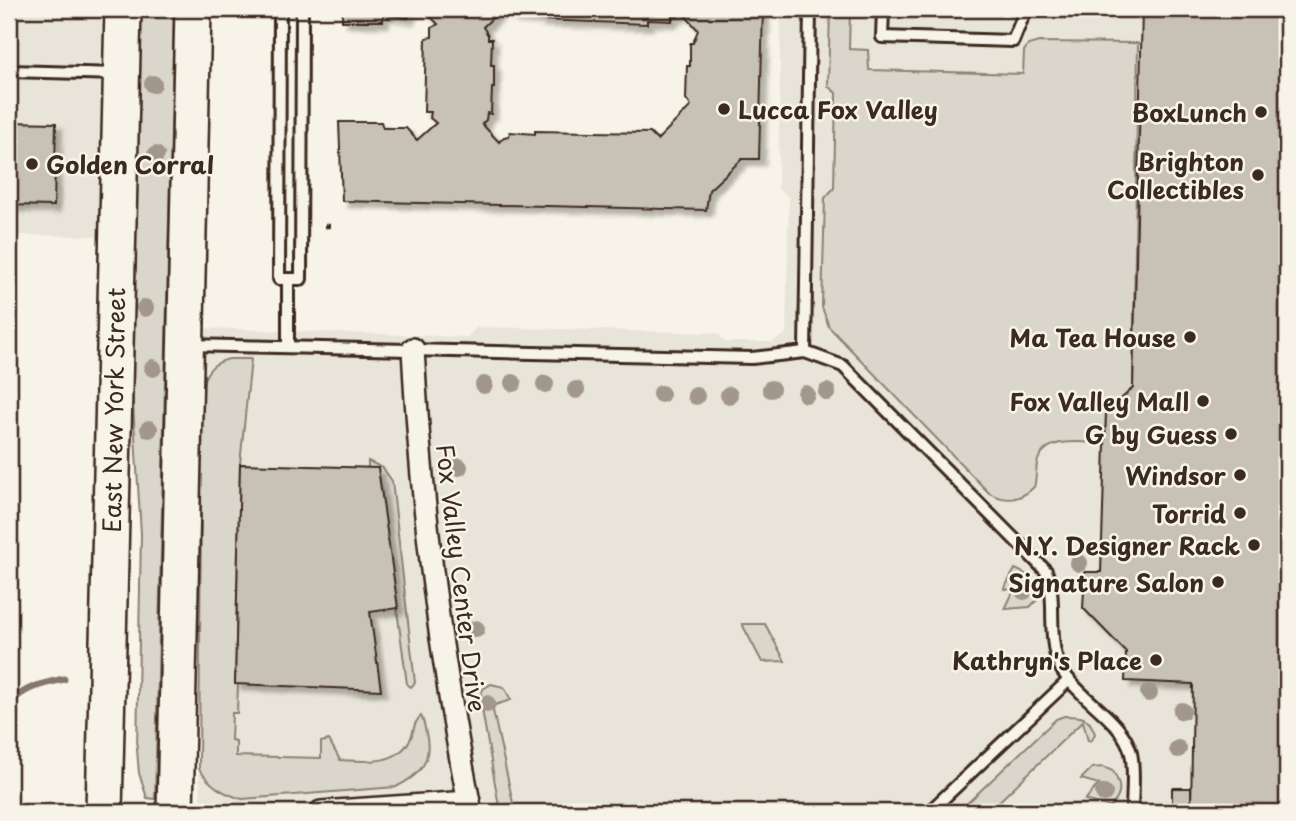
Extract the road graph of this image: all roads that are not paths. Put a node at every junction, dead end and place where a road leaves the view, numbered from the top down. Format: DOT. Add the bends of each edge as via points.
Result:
graph roads {
  1 [pos="123,9"];
  2 [pos="193,9"];
  3 [pos="280,9"];
  4 [pos="302,9"];
  5 [pos="810,9"];
  6 [pos="883,9"];
  7 [pos="1026,9"];
  8 [pos="9,71"];
  9 [pos="121,74"];
  10 [pos="288,279"];
  11 [pos="186,345"];
  12 [pos="288,347"];
  13 [pos="413,349"];
  14 [pos="805,352"];
  15 [pos="1069,680"];
  16 [pos="470,807"];
  17 [pos="104,812"];
  18 [pos="175,812"];
  19 [pos="320,812"];
  20 [pos="929,812"];
  21 [pos="1132,812"];
  1 -- 9 [label="main road, East New York Street"];
  2 -- 11 [label="main road"];
  3 -- 10 [label="lane" via="279,279"];
  4 -- 10 [label="lane" via="301,279"];
  5 -- 14 [label="lane"];
  6 -- 7 [label="lane" via="882,37 1013,41"];
  8 -- 9 [label="lane"];
  9 -- 17 [label="main road, East New York Street"];
  10 -- 12 [label="lane"];
  11 -- 12 [label="lane"];
  11 -- 18 [label="main road"];
  12 -- 13 [label="lane"];
  13 -- 14 [label="lane" via="752,358"];
  13 -- 16 [label="street, Fox Valley Center Drive" via="428,548 448,694"];
  14 -- 15 [label="lane" via="844,366 1046,571 1052,585 1056,657"];
  15 -- 20 [label="lane"];
  15 -- 21 [label="lane" via="1117,727 1131,752"];
  16 -- 19 [label="street"];
}
